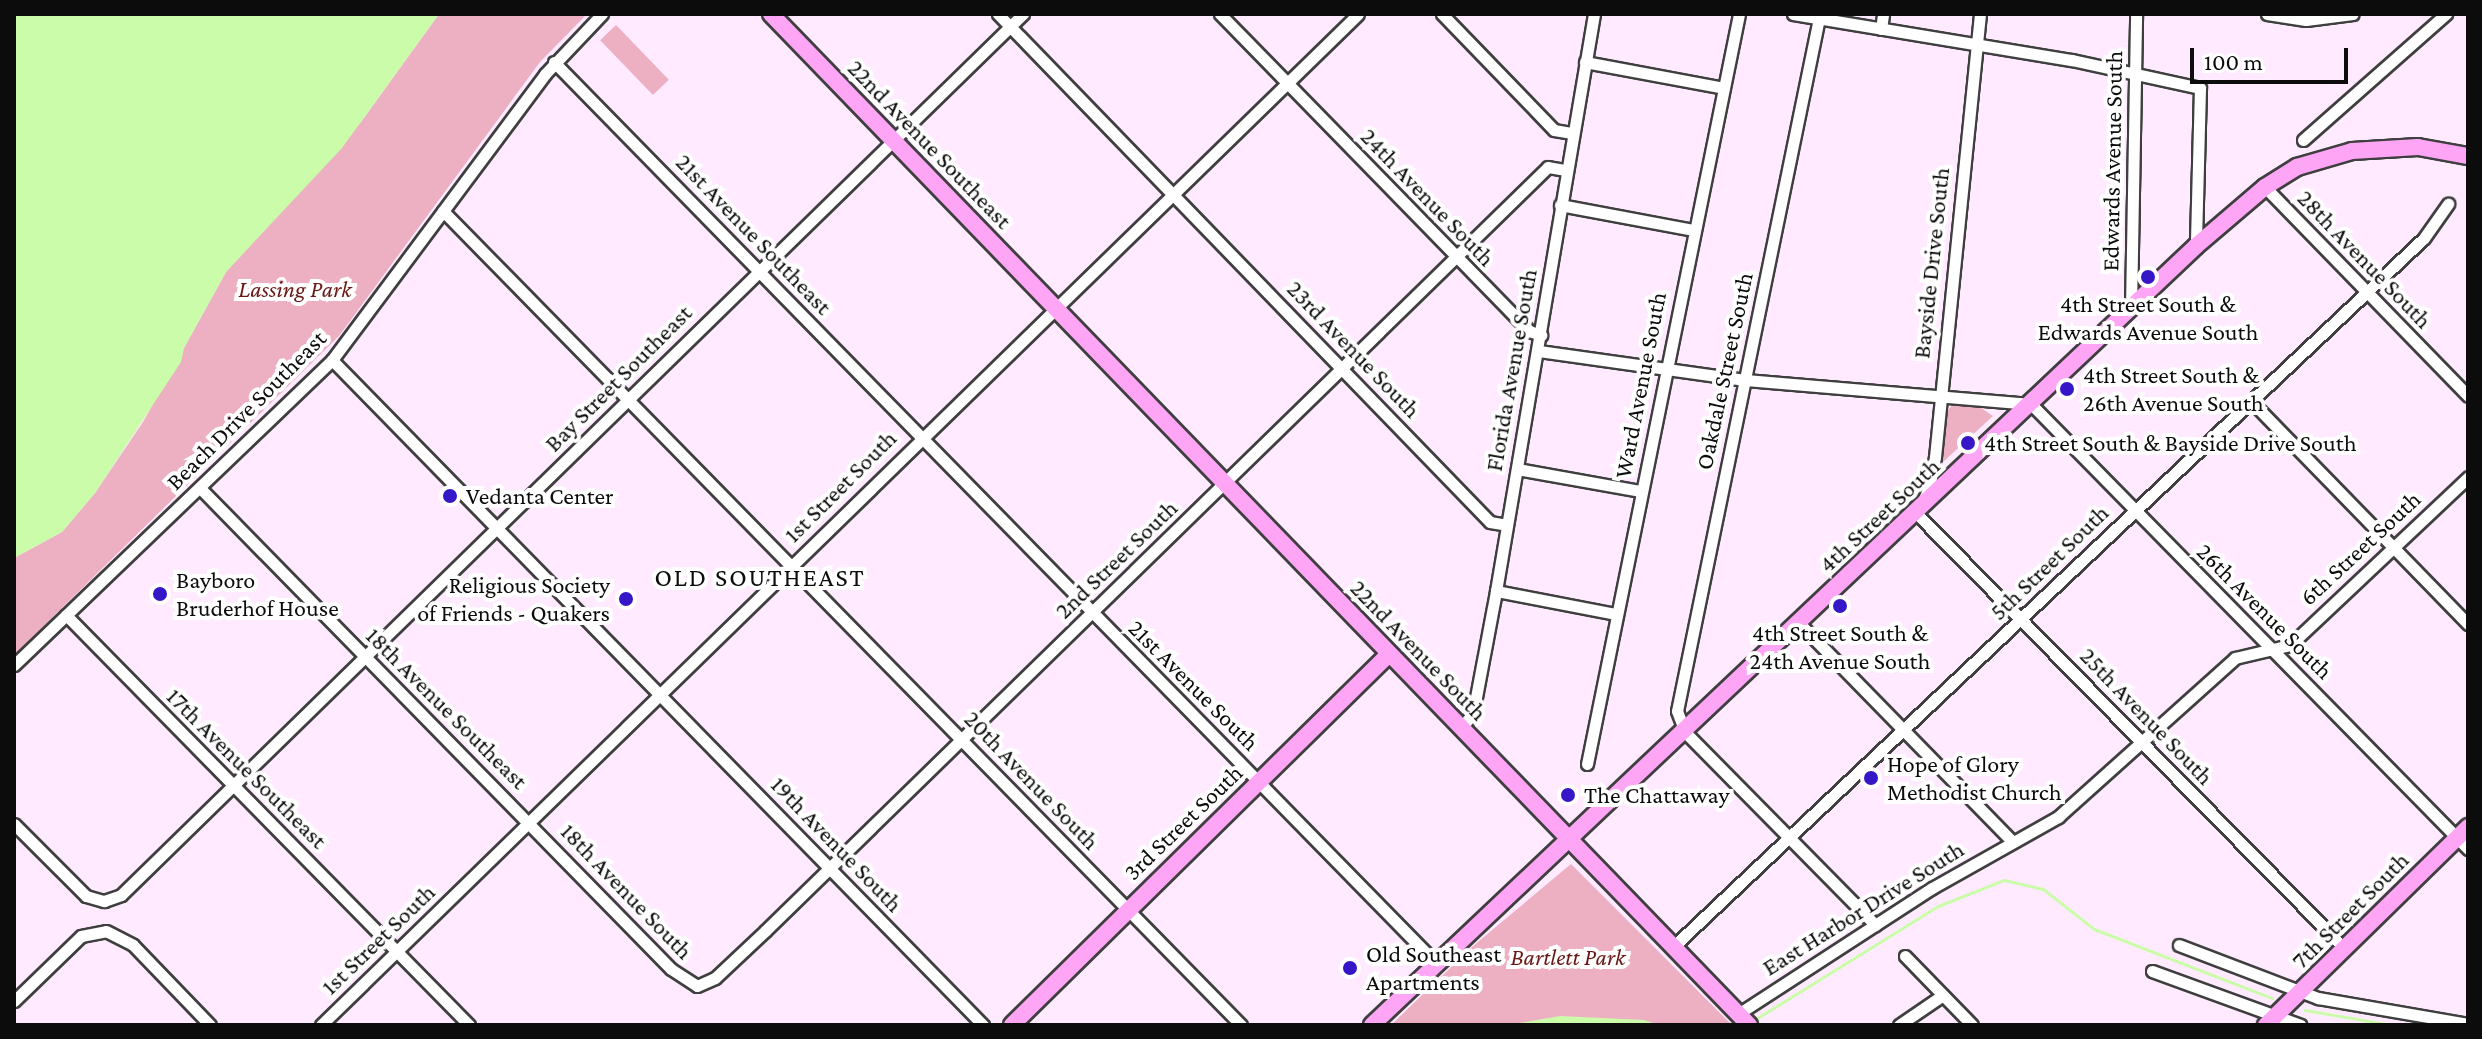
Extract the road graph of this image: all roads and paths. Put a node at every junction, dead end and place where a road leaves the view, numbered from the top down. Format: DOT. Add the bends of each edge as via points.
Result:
graph roads {
  1 [pos="602,14"];
  2 [pos="771,14"];
  3 [pos="998,14"];
  4 [pos="1023,14"];
  5 [pos="1220,14"];
  6 [pos="1358,14"];
  7 [pos="1442,14"];
  8 [pos="1594,14"];
  9 [pos="1739,14"];
  10 [pos="1793,14"];
  11 [pos="1883,14"];
  12 [pos="1980,14"];
  13 [pos="2136,14"];
  14 [pos="2267,14"];
  15 [pos="2353,14"];
  16 [pos="2446,14"];
  17 [pos="1819,18"];
  18 [pos="1010,27"];
  19 [pos="1881,29"];
  20 [pos="1977,44"];
  21 [pos="554,62"];
  22 [pos="1585,62"];
  23 [pos="2136,73"];
  24 [pos="1288,84"];
  25 [pos="1724,88"];
  26 [pos="1571,133"];
  27 [pos="2303,140"];
  28 [pos="893,141"];
  29 [pos="2468,156"];
  30 [pos="1565,170"];
  31 [pos="2265,187"];
  32 [pos="1175,195"];
  33 [pos="2448,204"];
  34 [pos="1560,205"];
  35 [pos="443,211"];
  36 [pos="1693,230"];
  37 [pos="2196,246"];
  38 [pos="1457,259"];
  39 [pos="760,271"];
  40 [pos="2367,292"];
  41 [pos="1054,308"];
  42 [pos="2131,308"];
  43 [pos="1541,335"];
  44 [pos="1539,351"];
  45 [pos="332,360"];
  46 [pos="1343,369"];
  47 [pos="1666,370"];
  48 [pos="1745,380"];
  49 [pos="1938,396"];
  50 [pos="2468,396"];
  51 [pos="629,400"];
  52 [pos="2252,402"];
  53 [pos="2031,404"];
  54 [pos="922,437"];
  55 [pos="1517,469"];
  56 [pos="2468,477"];
  57 [pos="1225,483"];
  58 [pos="200,488"];
  59 [pos="1641,491"];
  60 [pos="2135,511"];
  61 [pos="1917,514"];
  62 [pos="1507,525"];
  63 [pos="498,530"];
  64 [pos="2393,547"];
  65 [pos="792,565"];
  66 [pos="1496,591"];
  67 [pos="1093,613"];
  68 [pos="1615,614"];
  69 [pos="66,615"];
  70 [pos="2022,619"];
  71 [pos="1799,623"];
  72 [pos="2468,624"];
  73 [pos="2269,648"];
  74 [pos="1389,654"];
  75 [pos="366,657"];
  76 [pos="14,665"];
  77 [pos="659,694"];
  78 [pos="1461,728"];
  79 [pos="1906,729"];
  80 [pos="1685,732"];
  81 [pos="961,739"];
  82 [pos="2143,745"];
  83 [pos="1587,764"];
  84 [pos="1259,782"];
  85 [pos="235,787"];
  86 [pos="529,822"];
  87 [pos="14,824"];
  88 [pos="2464,838"];
  89 [pos="1790,839"];
  90 [pos="1570,841"];
  91 [pos="2013,842"];
  92 [pos="829,867"];
  93 [pos="1127,909"];
  94 [pos="1875,925"];
  95 [pos="2179,945"];
  96 [pos="1674,946"];
  97 [pos="2345,949"];
  98 [pos="397,951"];
  99 [pos="1905,956"];
  100 [pos="1436,963"];
  101 [pos="2152,971"];
  102 [pos="697,986"];
  103 [pos="2300,993"];
  104 [pos="1943,995"];
  105 [pos="14,1001"];
  106 [pos="1743,1019"];
  107 [pos="2270,1021"];
  108 [pos="2468,1024"];
  109 [pos="210,1025"];
  110 [pos="321,1025"];
  111 [pos="469,1025"];
  112 [pos="983,1025"];
  113 [pos="1012,1025"];
  114 [pos="1241,1025"];
  115 [pos="1372,1025"];
  116 [pos="1899,1025"];
  117 [pos="1972,1025"];
  118 [pos="2300,1025"];
  1 -- 21 [label="street, Beach Drive Southeast"];
  2 -- 28 [label="street, 22nd Avenue Southeast"];
  3 -- 18 [label="street, 23rd Avenue South"];
  4 -- 18 [label="street, Bay Street Southeast"];
  5 -- 24 [label="street, 24th Avenue South"];
  6 -- 24 [label="street, 1st Street South"];
  7 -- 26 [label="street" via="1554,130"];
  8 -- 22 [label="street, Florida Avenue South"];
  9 -- 25 [label="street, Ward Avenue South"];
  10 -- 17 [label="street"];
  11 -- 19 [label="street"];
  12 -- 20 [label="street, Bayside Drive South"];
  13 -- 23 [label="street, Edwards Avenue South"];
  14 -- 15 [label="street" via="2306,20"];
  16 -- 27 [label="street"];
  17 -- 19 [label="street"];
  17 -- 48 [label="street, Oakdale Street South"];
  18 -- 28 [label="street, Bay Street Southeast"];
  18 -- 32 [label="street, 23rd Avenue South"];
  19 -- 20 [label="street"];
  20 -- 23 [label="street"];
  20 -- 49 [label="street, Bayside Drive South"];
  21 -- 35 [label="street, Beach Drive Southeast"];
  21 -- 39 [label="street, 21st Avenue Southeast"];
  22 -- 25 [label="street"];
  22 -- 26 [label="street, Florida Avenue South"];
  23 -- 37 [label="street" via="2200,88"];
  23 -- 42 [label="street, Edwards Avenue South"];
  24 -- 32 [label="street, 1st Street South"];
  24 -- 38 [label="street, 24th Avenue South"];
  25 -- 36 [label="street, Ward Avenue South"];
  26 -- 30 [label="street, Florida Avenue South"];
  28 -- 39 [label="street, Bay Street Southeast"];
  28 -- 41 [label="street, 22nd Avenue Southeast"];
  29 -- 31 [label="street, 4th Street South" via="2418,147 2352,151 2297,167"];
  30 -- 34 [label="street, Florida Avenue South"];
  30 -- 38 [label="street, 2nd Street South" via="1548,167"];
  31 -- 37 [label="street, 4th Street South"];
  31 -- 40 [label="street, 28th Avenue South"];
  32 -- 41 [label="street, 1st Street South"];
  32 -- 46 [label="street, 23rd Avenue South"];
  33 -- 40 [label="street, 5th Street South" via="2435,227"];
  34 -- 36 [label="street"];
  34 -- 43 [label="street, Florida Avenue South"];
  35 -- 45 [label="street, Beach Drive Southeast"];
  35 -- 51 [label="street, 20th Avenue South"];
  36 -- 47 [label="street, Ward Avenue South"];
  37 -- 42 [label="street, 4th Street South"];
  38 -- 43 [label="street, 24th Avenue South" via="1529,331"];
  38 -- 46 [label="street, 2nd Street South"];
  39 -- 51 [label="street, Bay Street Southeast"];
  39 -- 54 [label="street, 21st Avenue Southeast"];
  40 -- 50 [label="street, 28th Avenue South"];
  40 -- 52 [label="street, 5th Street South"];
  41 -- 54 [label="street, 1st Street South"];
  41 -- 57 [label="street, 22nd Avenue South"];
  42 -- 53 [label="street, 4th Street South"];
  43 -- 44 [label="street, Florida Avenue South"];
  44 -- 47 [label="street"];
  44 -- 55 [label="street, Florida Avenue South"];
  45 -- 58 [label="street, Beach Drive Southeast"];
  45 -- 63 [label="street, 19th Avenue South"];
  46 -- 57 [label="street, 2nd Street South"];
  46 -- 62 [label="street, 23rd Avenue South" via="1490,522"];
  47 -- 48 [label="street"];
  47 -- 59 [label="street, Ward Avenue South"];
  48 -- 49 [label="street"];
  48 -- 80 [label="street, Oakdale Street South" via="1677,711"];
  49 -- 53 [label="street"];
  49 -- 61 [label="street, Bayside Drive South" via="1929,488"];
  51 -- 63 [label="street, Bay Street Southeast"];
  51 -- 65 [label="street, 20th Avenue South"];
  52 -- 60 [label="street, 5th Street South"];
  52 -- 64 [label="street"];
  53 -- 60 [label="street, 26th Avenue South"];
  53 -- 61 [label="street, 4th Street South"];
  54 -- 65 [label="street, 1st Street South"];
  54 -- 67 [label="street, 21st Avenue South"];
  55 -- 59 [label="street"];
  55 -- 62 [label="street, Florida Avenue South"];
  56 -- 64 [label="street, 6th Street South"];
  57 -- 67 [label="street, 2nd Street South"];
  57 -- 74 [label="street, 22nd Avenue South"];
  58 -- 69 [label="street, Beach Drive Southeast"];
  58 -- 75 [label="street, 18th Avenue Southeast"];
  59 -- 68 [label="street, Ward Avenue South"];
  60 -- 70 [label="street, 5th Street South"];
  60 -- 73 [label="street, 26th Avenue South"];
  61 -- 70 [label="street, 25th Avenue South"];
  61 -- 71 [label="street, 4th Street South"];
  62 -- 66 [label="street, Florida Avenue South"];
  63 -- 75 [label="street, Bay Street Southeast"];
  63 -- 77 [label="street, 19th Avenue South"];
  64 -- 72 [label="street"];
  64 -- 73 [label="street, 6th Street South" via="2290,645"];
  65 -- 77 [label="street, 1st Street South"];
  65 -- 81 [label="street, 20th Avenue South"];
  66 -- 68 [label="street"];
  66 -- 78 [label="street, Florida Avenue South" via="1473,713"];
  67 -- 81 [label="street, 2nd Street South"];
  67 -- 84 [label="street, 21st Avenue South"];
  68 -- 83 [label="street, Ward Avenue South"];
  69 -- 76 [label="street, Beach Drive Southeast"];
  69 -- 85 [label="street, 17th Avenue Southeast"];
  70 -- 79 [label="street, 5th Street South"];
  70 -- 82 [label="street, 25th Avenue South"];
  71 -- 79 [label="street"];
  71 -- 80 [label="street, 4th Street South"];
  73 -- 82 [label="street, 6th Street South" via="2235,658"];
  73 -- 88 [label="street, 26th Avenue South"];
  74 -- 78 [label="street, 22nd Avenue South"];
  74 -- 84 [label="street, 3rd Street South"];
  75 -- 85 [label="street, Bay Street Southeast"];
  75 -- 86 [label="street, 18th Avenue Southeast"];
  77 -- 86 [label="street, 1st Street South"];
  77 -- 92 [label="street, 19th Avenue South"];
  78 -- 90 [label="street, 22nd Avenue South"];
  79 -- 89 [label="street, 5th Street South"];
  79 -- 91 [label="street"];
  80 -- 89 [label="street"];
  80 -- 90 [label="street, 4th Street South"];
  81 -- 92 [label="street, 2nd Street South"];
  81 -- 93 [label="street, 20th Avenue South"];
  82 -- 91 [label="street, 6th Street South" via="2058,817"];
  82 -- 97 [label="street, 25th Avenue South"];
  84 -- 93 [label="street, 3rd Street South"];
  84 -- 100 [label="street, 21st Avenue South"];
  85 -- 87 [label="street, Bay Street Southeast" via="127,890 104,901 83,894"];
  85 -- 98 [label="street, 17th Avenue Southeast"];
  86 -- 98 [label="street, 1st Street South"];
  86 -- 102 [label="street, 18th Avenue South" via="671,969"];
  88 -- 97 [label="street, 7th Street South"];
  89 -- 94 [label="street"];
  89 -- 96 [label="street, 5th Street South"];
  90 -- 96 [label="street, 22nd Avenue South"];
  90 -- 100 [label="street, 4th Street South"];
  91 -- 94 [label="street, East Harbor Drive South"];
  92 -- 102 [label="street, 2nd Street South" via="715,978"];
  92 -- 112 [label="street, 19th Avenue South"];
  93 -- 113 [label="street, 3rd Street South"];
  93 -- 114 [label="street, 20th Avenue South"];
  94 -- 106 [label="street, East Harbor Drive South"];
  95 -- 103 [label="street" via="2272,977"];
  96 -- 106 [label="street, 22nd Avenue South"];
  97 -- 103 [label="street, 7th Street South"];
  98 -- 110 [label="street, 1st Street South"];
  98 -- 111 [label="street, 17th Avenue Southeast"];
  99 -- 104 [label="street"];
  100 -- 115 [label="street, 4th Street South"];
  101 -- 107 [label="street"];
  103 -- 107 [label="street, 7th Street South"];
  103 -- 108 [label="street"];
  104 -- 116 [label="street"];
  104 -- 117 [label="street"];
  105 -- 109 [label="street" via="81,936 106,931 133,945"];
  107 -- 118 [label="street"];
}
